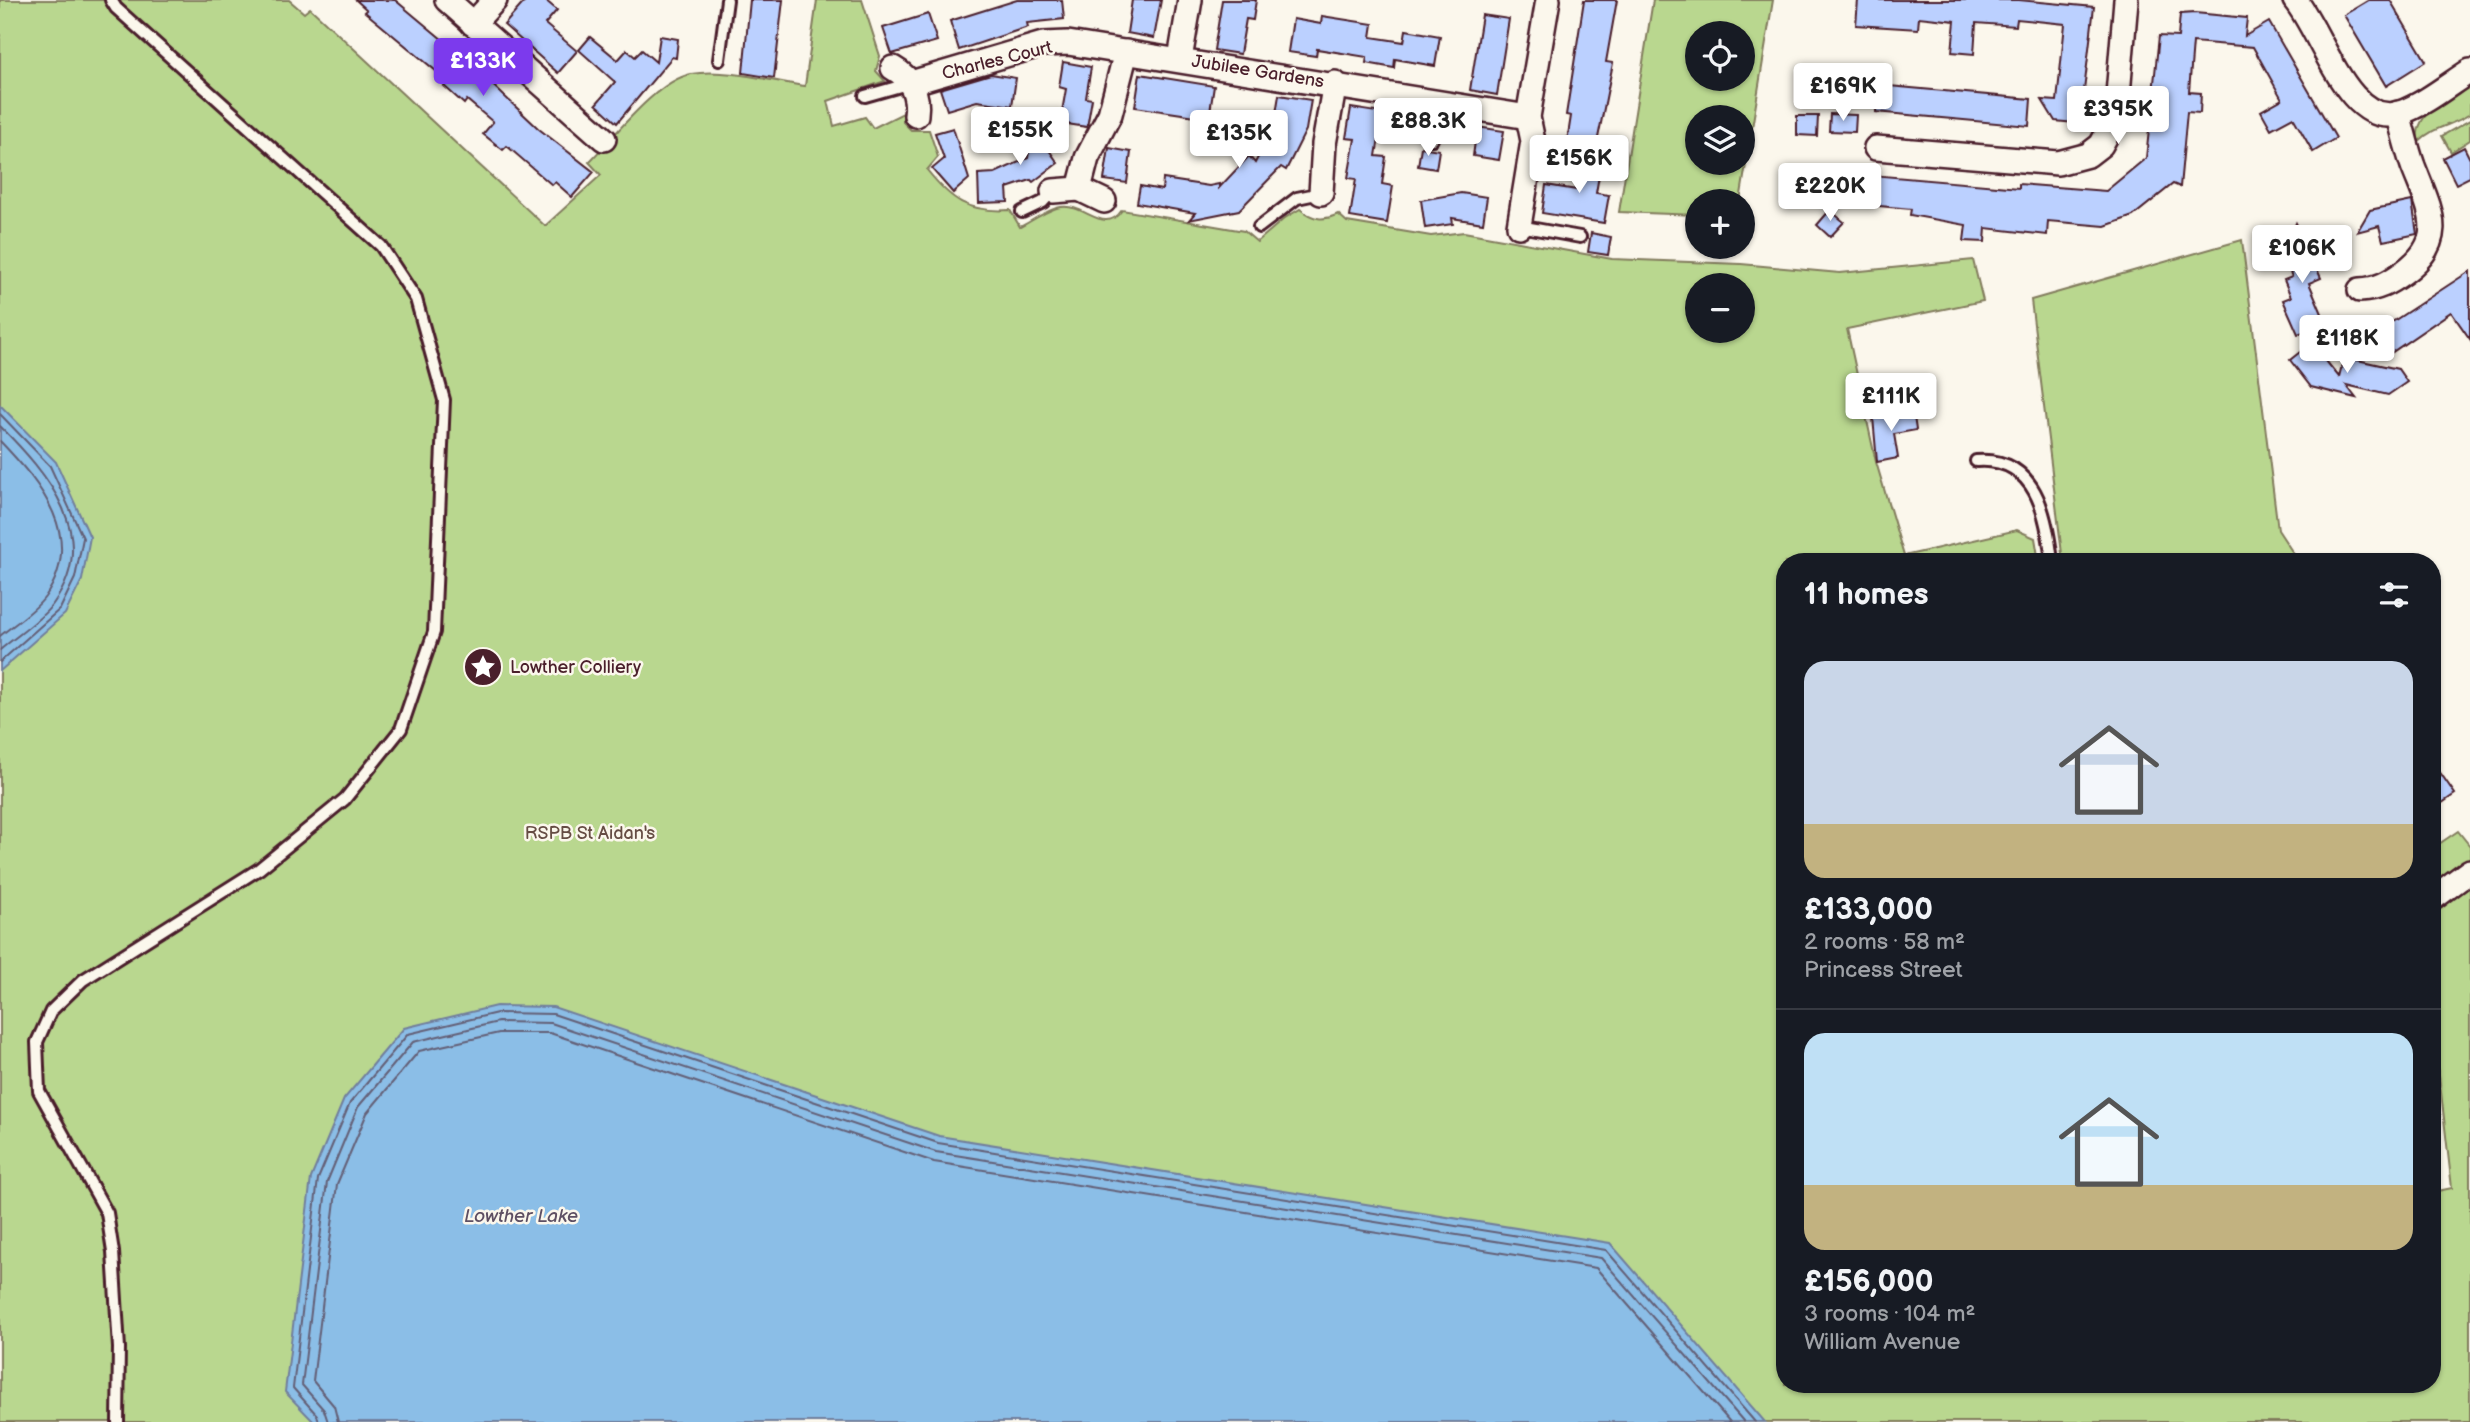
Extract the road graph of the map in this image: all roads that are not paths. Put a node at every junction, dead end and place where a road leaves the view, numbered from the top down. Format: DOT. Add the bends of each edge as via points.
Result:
graph roads {
  1 [pos="111,0"];
  2 [pos="447,0"];
  3 [pos="495,0"];
  4 [pos="727,0"];
  5 [pos="1190,0"];
  6 [pos="1548,0"];
  7 [pos="2126,0"];
  8 [pos="2295,0"];
  9 [pos="473,24"];
  10 [pos="1126,52"];
  11 [pos="1180,59"];
  12 [pos="719,60"];
  13 [pos="893,68"];
  14 [pos="2470,71"];
  15 [pos="911,83"];
  16 [pos="1335,83"];
  17 [pos="865,96"];
  18 [pos="1438,101"];
  19 [pos="2398,113"];
  20 [pos="916,115"];
  21 [pos="1528,117"];
  22 [pos="604,139"];
  23 [pos="1432,139"];
  24 [pos="1876,148"];
  25 [pos="1080,189"];
  26 [pos="1053,191"];
  27 [pos="1321,193"];
  28 [pos="1104,201"];
  29 [pos="1022,212"];
  30 [pos="1519,226"];
  31 [pos="1259,227"];
  32 [pos="1580,237"];
  33 [pos="2360,290"];
  34 [pos="1976,461"];
  35 [pos="2051,553"];
  36 [pos="2470,871"];
  37 [pos="2441,892"];
  38 [pos="118,1422"];
  1 -- 38 [label="lane" via="381,246 416,299 444,400 435,632 401,729 345,799 259,869 83,980 51,1011 37,1042 39,1091 107,1213 118,1335"];
  2 -- 9 [label="street"];
  3 -- 9 [label="street"];
  4 -- 12 [label="lane"];
  5 -- 11 [label="street"];
  6 -- 21 [label="street"];
  7 -- 24 [label="street" via="2116,118 2110,133 2088,155 2059,163"];
  8 -- 19 [label="street" via="2363,108 2374,114"];
  9 -- 22 [label="street"];
  10 -- 11 [label="street, Charles Court"];
  10 -- 15 [label="street, Charles Court" via="1043,44"];
  10 -- 25 [label="street" via="1110,114 1087,158"];
  11 -- 16 [label="street, Jubilee Gardens"];
  13 -- 15 [label="street"];
  14 -- 19 [label="street"];
  15 -- 17 [label="lane"];
  15 -- 20 [label="street"];
  16 -- 18 [label="street, Jubilee Gardens"];
  16 -- 27 [label="street, Jubilee Gardens"];
  18 -- 21 [label="street, Jubilee Gardens"];
  18 -- 23 [label="lane"];
  19 -- 33 [label="street" via="2433,231 2420,260 2387,284"];
  21 -- 30 [label="street" via="1533,141"];
  25 -- 26 [label="street"];
  25 -- 28 [label="street"];
  26 -- 29 [label="lane"];
  27 -- 31 [label="lane" via="1297,198"];
  30 -- 32 [label="lane"];
  34 -- 35 [label="lane" via="1997,459 2026,480 2038,495 2048,524"];
  36 -- 37 [label="street"];
}
